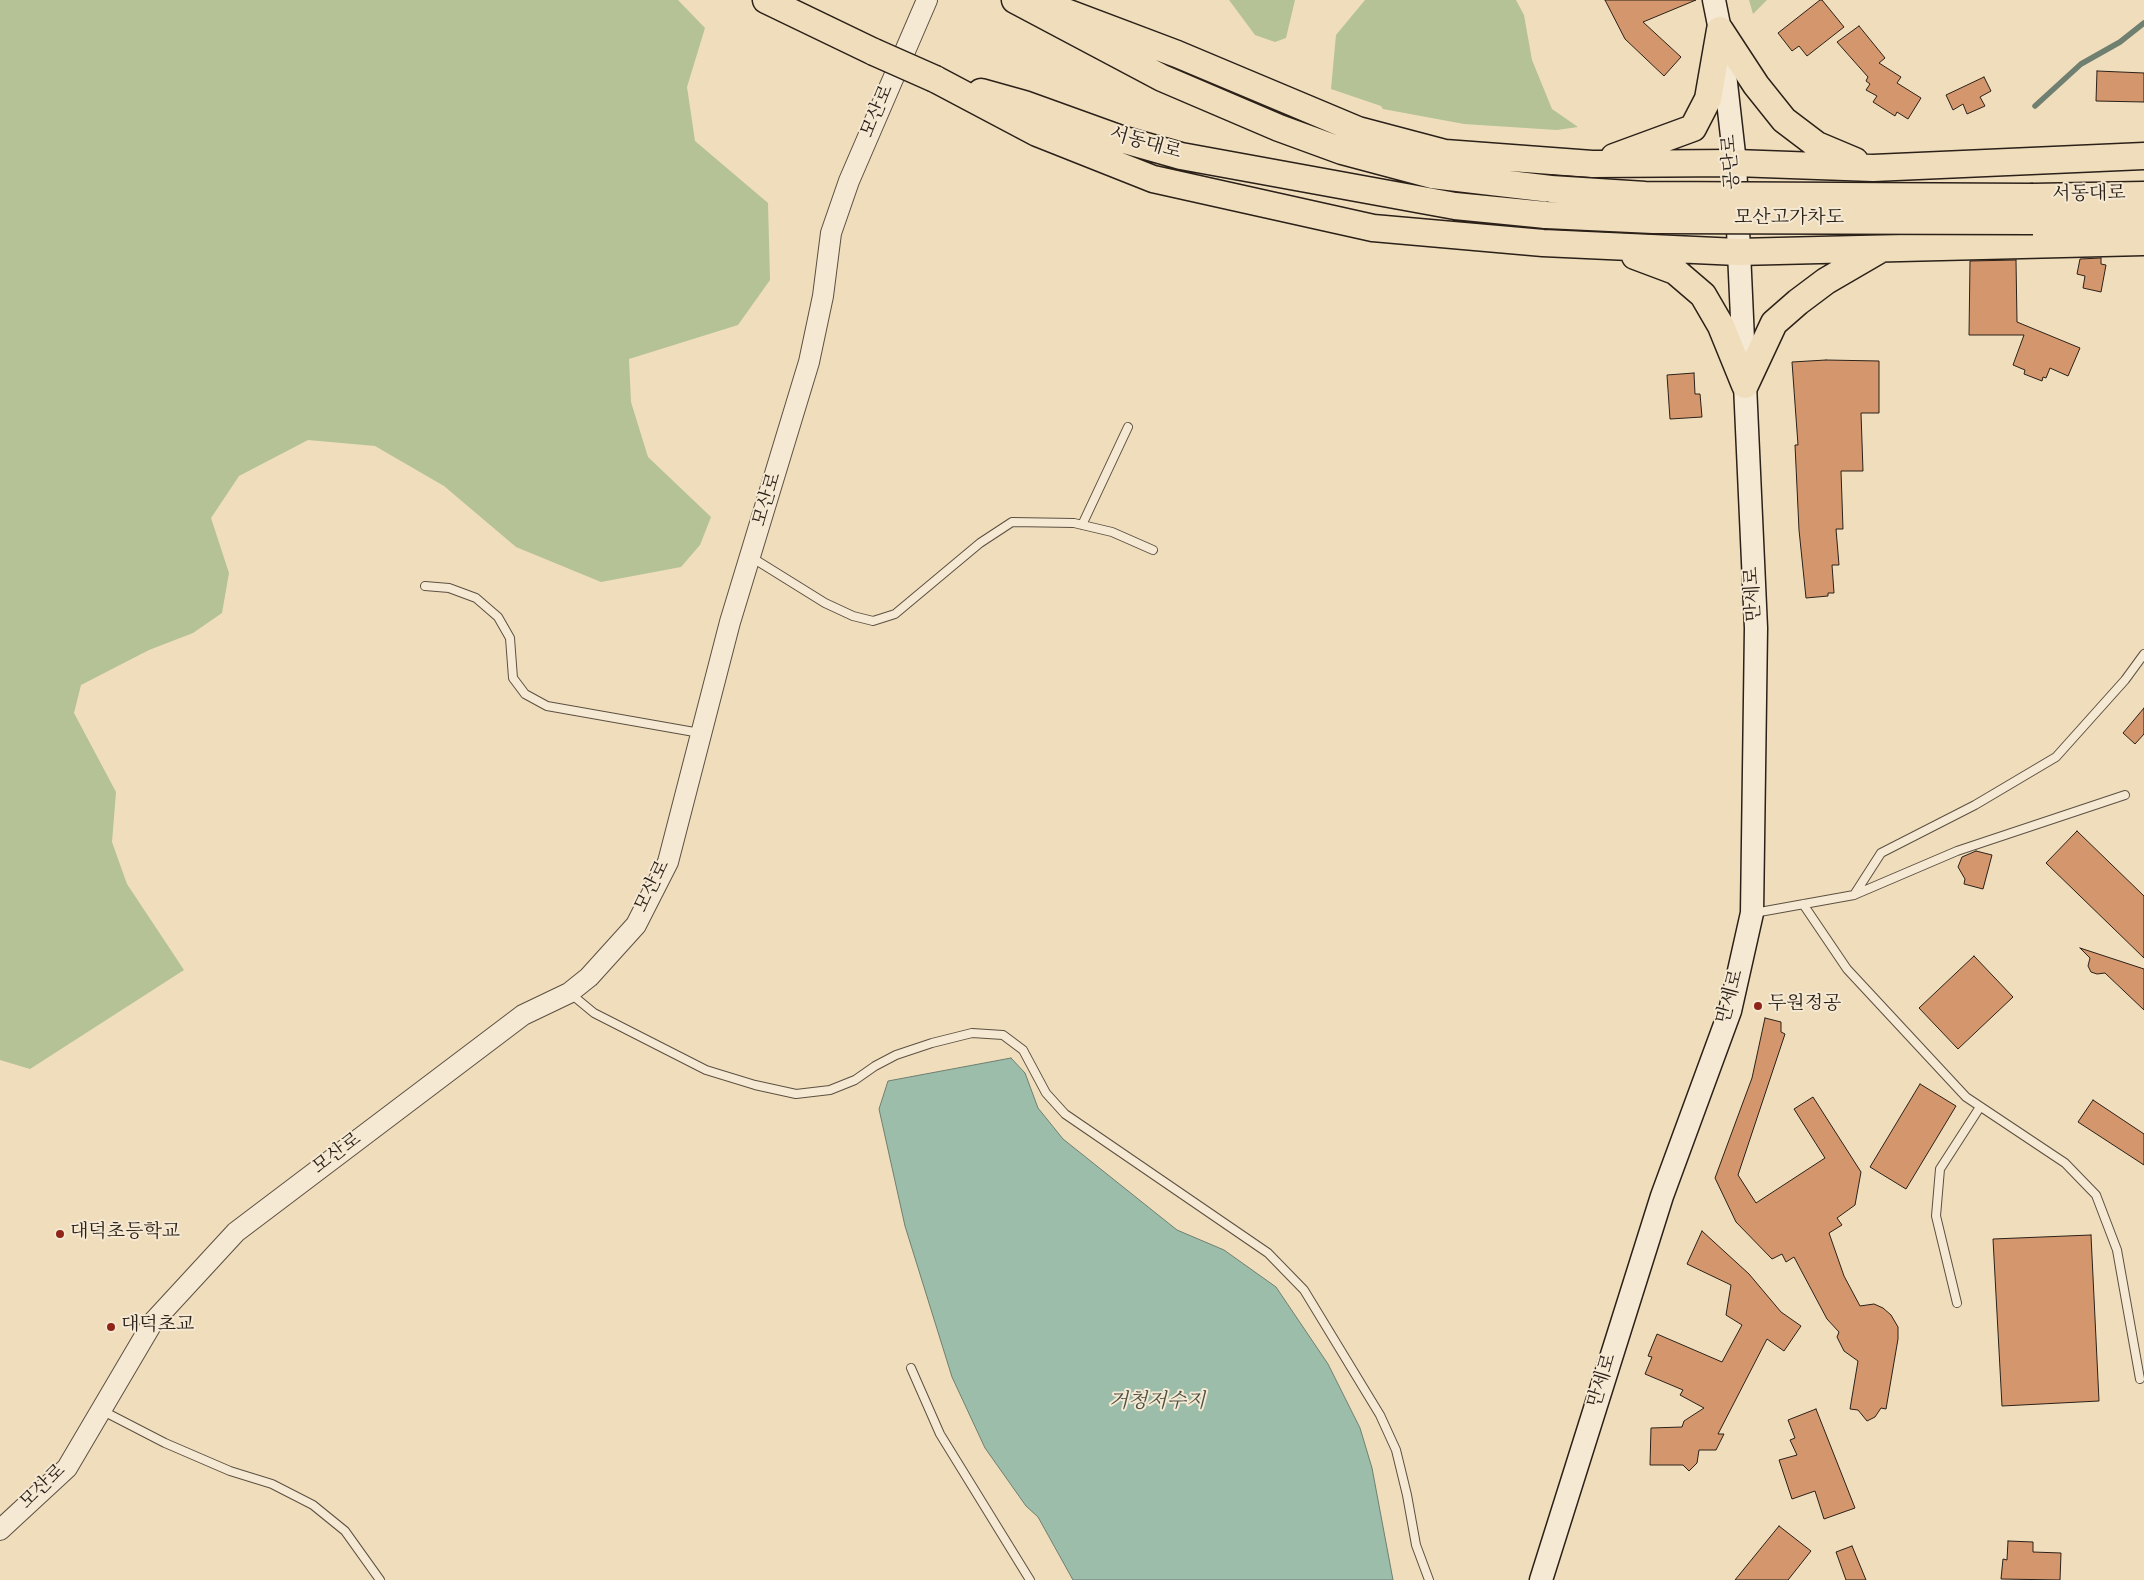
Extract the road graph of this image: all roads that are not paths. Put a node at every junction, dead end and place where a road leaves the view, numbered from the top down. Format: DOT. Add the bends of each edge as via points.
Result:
graph roads {
  1 [pos="766,0"];
  2 [pos="927,0"];
  3 [pos="1015,0"];
  4 [pos="1034,0"];
  5 [pos="1714,0"];
  6 [pos="1720,30"];
  7 [pos="935,79"];
  8 [pos="2144,156"];
  9 [pos="1735,163"];
  10 [pos="1592,164"];
  11 [pos="1872,168"];
  12 [pos="2144,195"];
  13 [pos="2033,209"];
  14 [pos="1546,215"];
  15 [pos="2144,220"];
  16 [pos="2144,242"];
  17 [pos="1618,248"];
  18 [pos="1885,248"];
  19 [pos="1738,252"];
  20 [pos="1745,385"];
  21 [pos="1128,427"];
  22 [pos="1082,525"];
  23 [pos="1153,550"];
  24 [pos="751,557"];
  25 [pos="425,586"];
  26 [pos="2144,654"];
  27 [pos="702,734"];
  28 [pos="2125,794"];
  29 [pos="1854,894"];
  30 [pos="1803,904"];
  31 [pos="1752,913"];
  32 [pos="569,993"];
  33 [pos="1980,1107"];
  34 [pos="1957,1303"];
  35 [pos="911,1368"];
  36 [pos="2140,1379"];
  37 [pos="101,1410"];
  38 [pos="0,1530"];
  39 [pos="380,1580"];
  40 [pos="1030,1580"];
  41 [pos="1429,1580"];
  42 [pos="1542,1580"];
  1 -- 7 [label="highway, 서동대로, bridge"];
  2 -- 24 [label="street, 모산로" via="849,181 831,233 823,296 809,362"];
  3 -- 13 [label="highway, 모산고가차도, bridge" via="1162,78 1279,128 1342,152 1432,175 1551,189 1645,195"];
  4 -- 10 [label="highway" via="1176,54 1358,130 1445,153"];
  5 -- 6 [label="main road, 공단로"];
  6 -- 9 [label="main road, 공단로"];
  6 -- 10 [label="highway" via="1708,99 1693,128"];
  6 -- 11 [label="highway" via="1756,85 1784,120 1817,145"];
  7 -- 14 [label="highway, 서동대로" via="1024,104 1121,139 1181,156 1455,206"];
  7 -- 17 [label="highway" via="1037,133 1153,179 1373,228"];
  8 -- 11 [label="highway"];
  9 -- 10 [label="highway"];
  9 -- 11 [label="highway"];
  9 -- 19 [label="main road, 공단로"];
  12 -- 13 [label="highway, 서동대로"];
  13 -- 14 [label="highway, 모산고가차도, bridge" via="1654,220"];
  13 -- 15 [label="highway, 서동대로"];
  16 -- 18 [label="highway"];
  17 -- 19 [label="highway"];
  17 -- 20 [label="highway" via="1675,271 1703,295 1721,326"];
  18 -- 19 [label="highway"];
  18 -- 20 [label="highway" via="1826,281 1774,323"];
  19 -- 20 [label="main road, 공단로"];
  20 -- 31 [label="main road, 만세로" via="1756,628"];
  21 -- 22 [label="lane"];
  22 -- 23 [label="lane" via="1112,532"];
  22 -- 24 [label="lane" via="1012,522 980,543 895,614 873,621 825,603"];
  24 -- 27 [label="street, 모산로" via="730,622"];
  25 -- 27 [label="lane" via="449,588 476,598 498,617 510,638 513,678 532,698 547,706"];
  26 -- 29 [label="lane" via="2056,757 1975,805 1881,853"];
  27 -- 32 [label="street, 모산로" via="668,862 636,925 589,977"];
  28 -- 29 [label="lane" via="1957,850"];
  29 -- 30 [label="lane"];
  30 -- 31 [label="lane"];
  30 -- 33 [label="lane" via="1846,968 1966,1097"];
  31 -- 42 [label="main road, 만세로" via="1730,1011 1662,1196"];
  32 -- 37 [label="street, 모산로" via="523,1015 236,1232 153,1322"];
  32 -- 41 [label="lane" via="594,1013 706,1070 796,1094 830,1090 855,1080 896,1055 932,1042 972,1033 1003,1035 1022,1050 1046,1093 1065,1114 1268,1253 1304,1290 1380,1415 1392,1441 1408,1495 1416,1545"];
  33 -- 34 [label="lane" via="1940,1169 1936,1216"];
  33 -- 36 [label="lane" via="2065,1163 2096,1195 2117,1250"];
  35 -- 40 [label="lane" via="940,1434"];
  37 -- 38 [label="street, 모산로" via="67,1468"];
  37 -- 39 [label="lane" via="230,1472 272,1484 313,1505 345,1531"];
}
